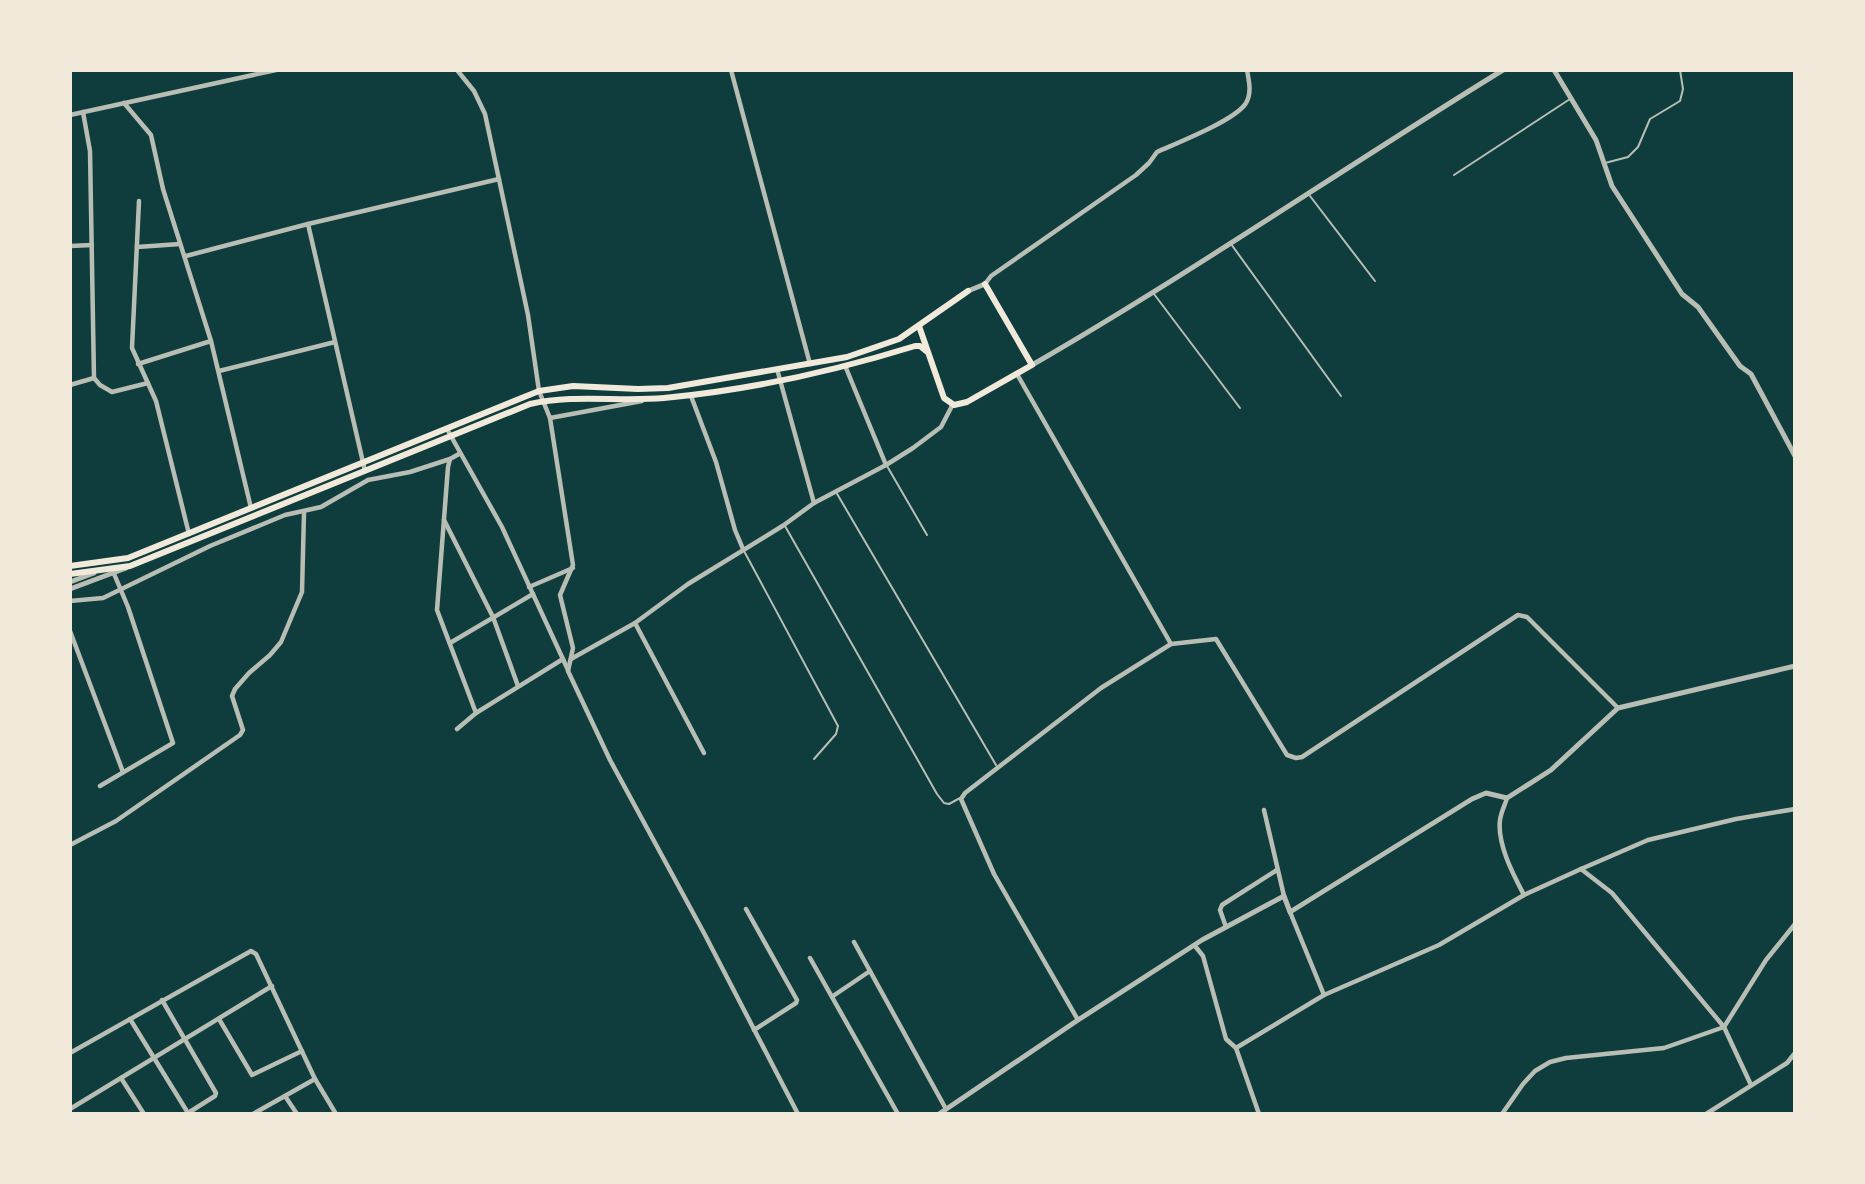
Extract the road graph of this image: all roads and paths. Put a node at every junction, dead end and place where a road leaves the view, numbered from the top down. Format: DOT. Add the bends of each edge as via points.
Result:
graph roads {
  1 [pos="276,70"];
  2 [pos="457,70"];
  3 [pos="731,70"];
  4 [pos="1247,70"];
  5 [pos="1503,70"];
  6 [pos="1554,70"];
  7 [pos="1680,70"];
  8 [pos="1571,98"];
  9 [pos="124,103"];
  10 [pos="83,112"];
  11 [pos="70,115"];
  12 [pos="1604,163"];
  13 [pos="1454,175"];
  14 [pos="499,179"];
  15 [pos="1307,192"];
  16 [pos="139,201"];
  17 [pos="308,224"];
  18 [pos="1230,243"];
  19 [pos="180,244"];
  20 [pos="92,245"];
  21 [pos="70,246"];
  22 [pos="137,247"];
  23 [pos="186,256"];
  24 [pos="1375,281"];
  25 [pos="985,284"];
  26 [pos="968,291"];
  27 [pos="1153,292"];
  28 [pos="919,326"];
  29 [pos="211,341"];
  30 [pos="335,342"];
  31 [pos="926,351"];
  32 [pos="810,363"];
  33 [pos="138,364"];
  34 [pos="1032,365"];
  35 [pos="846,368"];
  36 [pos="777,369"];
  37 [pos="219,371"];
  38 [pos="1017,374"];
  39 [pos="94,378"];
  40 [pos="779,382"];
  41 [pos="148,383"];
  42 [pos="70,385"];
  43 [pos="539,391"];
  44 [pos="691,396"];
  45 [pos="1341,396"];
  46 [pos="646,400"];
  47 [pos="543,401"];
  48 [pos="953,404"];
  49 [pos="1240,408"];
  50 [pos="550,418"];
  51 [pos="449,433"];
  52 [pos="459,454"];
  53 [pos="1795,456"];
  54 [pos="450,458"];
  55 [pos="887,465"];
  56 [pos="365,467"];
  57 [pos="836,492"];
  58 [pos="814,503"];
  59 [pos="251,509"];
  60 [pos="303,513"];
  61 [pos="443,519"];
  62 [pos="784,525"];
  63 [pos="189,534"];
  64 [pos="927,535"];
  65 [pos="743,549"];
  66 [pos="126,559"];
  67 [pos="70,566"];
  68 [pos="573,568"];
  69 [pos="112,569"];
  70 [pos="100,570"];
  71 [pos="70,574"];
  72 [pos="70,582"];
  73 [pos="529,587"];
  74 [pos="70,589"];
  75 [pos="121,590"];
  76 [pos="533,594"];
  77 [pos="70,601"];
  78 [pos="493,617"];
  79 [pos="635,623"];
  80 [pos="70,631"];
  81 [pos="450,643"];
  82 [pos="1171,644"];
  83 [pos="562,659"];
  84 [pos="572,659"];
  85 [pos="1795,666"];
  86 [pos="568,671"];
  87 [pos="518,686"];
  88 [pos="1618,708"];
  89 [pos="476,713"];
  90 [pos="457,729"];
  91 [pos="704,753"];
  92 [pos="814,759"];
  93 [pos="998,769"];
  94 [pos="123,772"];
  95 [pos="100,786"];
  96 [pos="962,797"];
  97 [pos="1507,798"];
  98 [pos="1795,809"];
  99 [pos="1264,810"];
  100 [pos="70,845"];
  101 [pos="1581,869"];
  102 [pos="1277,870"];
  103 [pos="1524,895"];
  104 [pos="1284,896"];
  105 [pos="746,909"];
  106 [pos="1290,912"];
  107 [pos="1795,925"];
  108 [pos="1226,928"];
  109 [pos="854,942"];
  110 [pos="1195,946"];
  111 [pos="810,958"];
  112 [pos="870,971"];
  113 [pos="271,986"];
  114 [pos="1324,995"];
  115 [pos="833,996"];
  116 [pos="162,1000"];
  117 [pos="130,1019"];
  118 [pos="219,1019"];
  119 [pos="1078,1020"];
  120 [pos="1724,1027"];
  121 [pos="754,1030"];
  122 [pos="185,1038"];
  123 [pos="1236,1048"];
  124 [pos="303,1051"];
  125 [pos="70,1053"];
  126 [pos="1795,1053"];
  127 [pos="153,1057"];
  128 [pos="121,1078"];
  129 [pos="315,1079"];
  130 [pos="1751,1085"];
  131 [pos="285,1096"];
  132 [pos="946,1109"];
  133 [pos="70,1112"];
  134 [pos="144,1114"];
  135 [pos="189,1114"];
  136 [pos="253,1114"];
  137 [pos="297,1114"];
  138 [pos="337,1114"];
  139 [pos="798,1114"];
  140 [pos="898,1114"];
  141 [pos="939,1114"];
  142 [pos="1259,1114"];
  143 [pos="1502,1114"];
  144 [pos="1706,1114"];
  1 -- 9 [label="street"];
  2 -- 14 [label="street" via="485,114"];
  3 -- 32 [label="street"];
  4 -- 25 [label="street" via="1250,91 1235,114 1157,152 1136,175"];
  5 -- 15 [label="street"];
  6 -- 8 [label="street"];
  7 -- 12 [label="lane" via="1680,101 1650,119 1639,148"];
  8 -- 12 [label="street"];
  8 -- 13 [label="lane"];
  9 -- 10 [label="street"];
  9 -- 19 [label="street" via="151,135"];
  10 -- 11 [label="street"];
  10 -- 20 [label="street" via="90,151"];
  12 -- 53 [label="street" via="1612,186 1682,294 1699,307 1740,366 1751,374"];
  14 -- 17 [label="street"];
  14 -- 43 [label="street"];
  15 -- 18 [label="street"];
  15 -- 24 [label="lane"];
  16 -- 22 [label="street"];
  17 -- 23 [label="street"];
  17 -- 30 [label="street"];
  18 -- 27 [label="street"];
  18 -- 45 [label="lane"];
  19 -- 22 [label="street"];
  19 -- 23 [label="street"];
  20 -- 21 [label="street"];
  20 -- 39 [label="street"];
  22 -- 33 [label="street" via="132,348"];
  23 -- 29 [label="street"];
  25 -- 26 [label="street"];
  25 -- 34 [label="main road"];
  26 -- 28 [label="main road"];
  27 -- 34 [label="street"];
  27 -- 49 [label="lane"];
  28 -- 31 [label="main road"];
  28 -- 32 [label="main road" via="899,339 847,357"];
  29 -- 33 [label="street"];
  29 -- 37 [label="street"];
  30 -- 37 [label="street"];
  30 -- 56 [label="street"];
  31 -- 35 [label="main road" via="915,346"];
  31 -- 48 [label="main road" via="944,398"];
  32 -- 36 [label="main road"];
  33 -- 41 [label="street"];
  34 -- 38 [label="main road"];
  35 -- 40 [label="main road"];
  35 -- 55 [label="street"];
  36 -- 40 [label="street"];
  36 -- 43 [label="main road" via="668,388 573,386"];
  37 -- 59 [label="street"];
  38 -- 48 [label="main road" via="967,402"];
  38 -- 82 [label="street"];
  39 -- 41 [label="street" via="112,392"];
  39 -- 42 [label="street"];
  40 -- 44 [label="main road"];
  40 -- 58 [label="street"];
  41 -- 63 [label="street"];
  43 -- 47 [label="street"];
  43 -- 51 [label="main road"];
  44 -- 46 [label="main road"];
  44 -- 65 [label="street"];
  46 -- 47 [label="main road"];
  46 -- 50 [label="street"];
  47 -- 50 [label="street"];
  47 -- 51 [label="main road"];
  48 -- 55 [label="street" via="938,430"];
  50 -- 68 [label="street"];
  51 -- 52 [label="street"];
  51 -- 56 [label="main road"];
  52 -- 54 [label="street"];
  52 -- 73 [label="street" via="502,527"];
  54 -- 60 [label="street" via="368,480"];
  54 -- 61 [label="street"];
  55 -- 57 [label="street"];
  55 -- 64 [label="lane"];
  56 -- 59 [label="main road"];
  56 -- 69 [label="main road" via="130,566"];
  57 -- 58 [label="street"];
  57 -- 93 [label="lane"];
  58 -- 62 [label="street"];
  59 -- 63 [label="main road"];
  60 -- 75 [label="street" via="285,515 210,546"];
  60 -- 100 [label="street" via="302,592 281,642 234,689 232,702 243,723 240,735 116,821"];
  61 -- 78 [label="street"];
  61 -- 81 [label="street" via="437,610"];
  62 -- 65 [label="street"];
  62 -- 96 [label="lane" via="937,794 947,804"];
  63 -- 66 [label="main road"];
  65 -- 79 [label="street"];
  65 -- 92 [label="lane" via="838,726"];
  66 -- 67 [label="main road"];
  66 -- 69 [label="street"];
  68 -- 73 [label="street"];
  68 -- 84 [label="street" via="560,595"];
  69 -- 70 [label="main road"];
  69 -- 74 [label="street"];
  69 -- 75 [label="street"];
  70 -- 71 [label="main road"];
  70 -- 72 [label="street"];
  73 -- 76 [label="street"];
  75 -- 77 [label="street" via="103,598"];
  75 -- 94 [label="street" via="173,743"];
  76 -- 78 [label="street"];
  76 -- 83 [label="street"];
  78 -- 81 [label="street"];
  78 -- 87 [label="street"];
  79 -- 84 [label="street"];
  79 -- 91 [label="street"];
  80 -- 94 [label="street"];
  81 -- 89 [label="street"];
  82 -- 88 [label="street" via="1216,639 1287,755 1296,758 1518,615 1527,617"];
  82 -- 93 [label="street" via="1101,688"];
  83 -- 86 [label="street"];
  83 -- 87 [label="street"];
  84 -- 86 [label="street"];
  85 -- 88 [label="street"];
  86 -- 121 [label="street" via="610,760"];
  87 -- 89 [label="street"];
  88 -- 97 [label="street" via="1551,770"];
  89 -- 90 [label="street"];
  93 -- 96 [label="street"];
  94 -- 95 [label="street"];
  96 -- 119 [label="street" via="994,874"];
  97 -- 103 [label="street" via="1500,820 1503,846"];
  97 -- 106 [label="street" via="1486,793 1472,799"];
  98 -- 101 [label="street" via="1648,840"];
  99 -- 102 [label="street"];
  101 -- 103 [label="street"];
  101 -- 120 [label="street" via="1612,893"];
  102 -- 104 [label="street"];
  102 -- 108 [label="street" via="1222,905"];
  103 -- 114 [label="street" via="1438,945"];
  104 -- 106 [label="street"];
  104 -- 108 [label="street"];
  105 -- 121 [label="street" via="797,1000"];
  106 -- 114 [label="street"];
  107 -- 120 [label="street" via="1766,960"];
  108 -- 110 [label="street"];
  109 -- 112 [label="street"];
  110 -- 119 [label="street"];
  110 -- 123 [label="street" via="1203,956 1226,1039"];
  111 -- 115 [label="street"];
  112 -- 115 [label="street"];
  112 -- 132 [label="street"];
  113 -- 116 [label="street" via="256,954 249,951"];
  113 -- 118 [label="street"];
  113 -- 124 [label="street"];
  114 -- 123 [label="street"];
  115 -- 140 [label="street"];
  116 -- 117 [label="street"];
  116 -- 122 [label="street"];
  117 -- 125 [label="street"];
  117 -- 127 [label="street"];
  118 -- 122 [label="street"];
  118 -- 124 [label="street" via="252,1075"];
  119 -- 132 [label="street"];
  120 -- 130 [label="street"];
  120 -- 143 [label="street" via="1664,1048 1549,1062 1529,1077"];
  121 -- 139 [label="street"];
  122 -- 127 [label="street"];
  122 -- 135 [label="street" via="216,1093"];
  123 -- 142 [label="street"];
  124 -- 129 [label="street"];
  126 -- 130 [label="street"];
  127 -- 128 [label="street"];
  127 -- 135 [label="street"];
  128 -- 133 [label="street"];
  128 -- 134 [label="street"];
  129 -- 131 [label="street"];
  129 -- 138 [label="street"];
  130 -- 144 [label="street"];
  131 -- 136 [label="street"];
  131 -- 137 [label="street"];
  132 -- 141 [label="street"];
}
